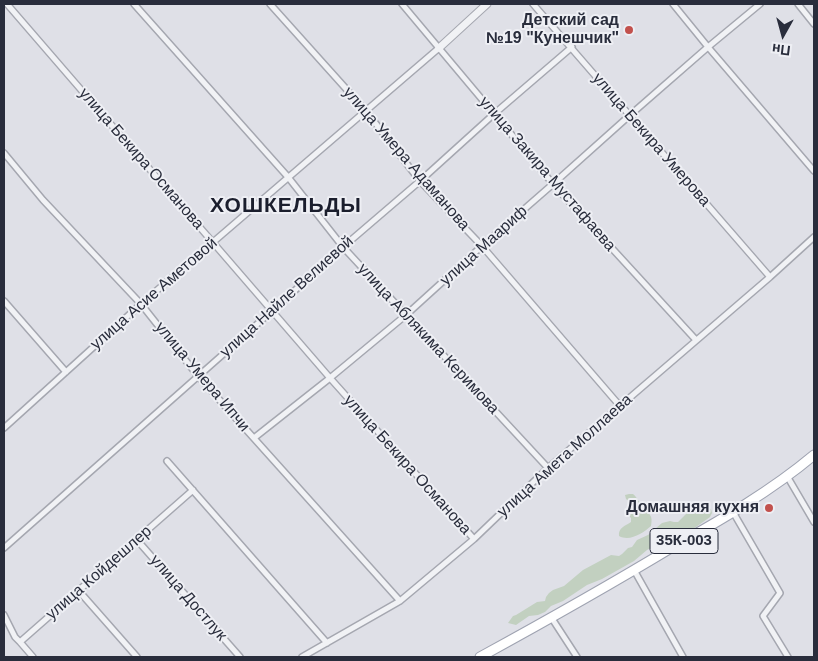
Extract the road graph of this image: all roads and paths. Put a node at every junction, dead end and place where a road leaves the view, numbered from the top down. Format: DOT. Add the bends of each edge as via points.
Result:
graph roads {
  1 [pos="7,4"];
  2 [pos="134,4"];
  3 [pos="270,4"];
  4 [pos="402,4"];
  5 [pos="487,4"];
  6 [pos="533,4"];
  7 [pos="673,4"];
  8 [pos="760,4"];
  9 [pos="798,4"];
  10 [pos="814,24"];
  11 [pos="572,47"];
  12 [pos="708,47"];
  13 [pos="439,48"];
  14 [pos="366,111"];
  15 [pos="494,114"];
  16 [pos="629,116"];
  17 [pos="4,153"];
  18 [pos="814,171"];
  19 [pos="288,177"];
  20 [pos="420,181"];
  21 [pos="553,184"];
  22 [pos="814,237"];
  23 [pos="213,242"];
  24 [pos="343,246"];
  25 [pos="482,246"];
  26 [pos="770,277"];
  27 [pos="4,301"];
  28 [pos="141,304"];
  29 [pos="272,311"];
  30 [pos="406,315"];
  31 [pos="696,340"];
  32 [pos="66,372"];
  33 [pos="198,376"];
  34 [pos="330,378"];
  35 [pos="620,406"];
  36 [pos="4,428"];
  37 [pos="254,438"];
  38 [pos="814,455"];
  39 [pos="168,461"];
  40 [pos="548,468"];
  41 [pos="787,476"];
  42 [pos="193,490"];
  43 [pos="732,512"];
  44 [pos="814,522"];
  45 [pos="474,539"];
  46 [pos="137,540"];
  47 [pos="4,548"];
  48 [pos="634,570"];
  49 [pos="78,590"];
  50 [pos="400,601"];
  51 [pos="4,615"];
  52 [pos="552,617"];
  53 [pos="20,642"];
  54 [pos="327,643"];
  55 [pos="34,657"];
  56 [pos="137,657"];
  57 [pos="240,657"];
  58 [pos="302,657"];
  59 [pos="480,657"];
  60 [pos="577,657"];
  61 [pos="683,657"];
  62 [pos="788,657"];
  1 -- 23 [label="street, улица Бекира Османова"];
  2 -- 19 [label="street, улица Аблякима Керимова"];
  3 -- 14 [label="street, улица Умера Адаманова"];
  4 -- 13 [label="street, улица Закира Мустафаева"];
  5 -- 13 [label="street, улица Асие Аметовой"];
  6 -- 11 [label="street, улица Бекира Умерова"];
  7 -- 12 [label="street"];
  8 -- 12 [label="street, улица Маариф"];
  9 -- 10 [label="street"];
  11 -- 15 [label="street, улица Найле Велиевой"];
  11 -- 16 [label="street, улица Бекира Умерова"];
  12 -- 16 [label="street, улица Маариф"];
  12 -- 18 [label="street"];
  13 -- 14 [label="street, улица Асие Аметовой"];
  13 -- 15 [label="street, улица Закира Мустафаева"];
  14 -- 19 [label="street, улица Асие Аметовой"];
  14 -- 20 [label="street, улица Умера Адаманова"];
  15 -- 20 [label="street, улица Найле Велиевой"];
  15 -- 21 [label="street, улица Закира Мустафаева"];
  16 -- 21 [label="street, улица Маариф"];
  16 -- 26 [label="street, улица Бекира Умерова"];
  17 -- 28 [label="street, улица Умера Ипчи" via="43,200"];
  19 -- 23 [label="street, улица Асие Аметовой"];
  19 -- 24 [label="street, улица Аблякима Керимова"];
  20 -- 24 [label="street, улица Найле Велиевой"];
  20 -- 25 [label="street, улица Умера Адаманова"];
  21 -- 25 [label="street, улица Маариф"];
  21 -- 31 [label="street, улица Закира Мустафаева"];
  22 -- 26 [label="street, улица Амета Моллаева"];
  23 -- 28 [label="street, улица Асие Аметовой"];
  23 -- 29 [label="street, улица Бекира Османова"];
  24 -- 29 [label="street, улица Найле Велиевой"];
  24 -- 30 [label="street, улица Аблякима Керимова"];
  25 -- 30 [label="street, улица Маариф"];
  25 -- 35 [label="street, улица Умера Адаманова"];
  26 -- 31 [label="street, улица Амета Моллаева"];
  27 -- 32 [label="street"];
  28 -- 32 [label="street, улица Асие Аметовой"];
  28 -- 33 [label="street, улица Умера Ипчи"];
  29 -- 33 [label="street, улица Найле Велиевой"];
  29 -- 34 [label="street, улица Бекира Османова"];
  30 -- 34 [label="street, улица Маариф"];
  30 -- 40 [label="street, улица Аблякима Керимова"];
  31 -- 35 [label="street, улица Амета Моллаева"];
  32 -- 36 [label="street, улица Асие Аметовой"];
  33 -- 37 [label="street, улица Умера Ипчи"];
  33 -- 47 [label="street, улица Найле Велиевой"];
  34 -- 37 [label="street, улица Маариф"];
  34 -- 45 [label="street, улица Бекира Османова"];
  35 -- 40 [label="street, улица Амета Моллаева"];
  37 -- 50 [label="street, улица Умера Ипчи"];
  38 -- 41 [label="main road, 35К-003"];
  39 -- 42 [label="street"];
  40 -- 45 [label="street, улица Амета Моллаева"];
  41 -- 43 [label="main road, 35К-003"];
  41 -- 44 [label="street"];
  42 -- 46 [label="street, улица Койдешлер"];
  42 -- 54 [label="street"];
  43 -- 48 [label="main road, 35К-003"];
  43 -- 62 [label="street" via="780,593 763,616"];
  45 -- 50 [label="street, улица Амета Моллаева"];
  46 -- 49 [label="street, улица Койдешлер"];
  46 -- 57 [label="street, улица Достлук"];
  48 -- 52 [label="main road, 35К-003"];
  48 -- 61 [label="street"];
  49 -- 53 [label="street, улица Койдешлер"];
  49 -- 56 [label="street"];
  50 -- 54 [label="street, улица Амета Моллаева"];
  51 -- 53 [label="street"];
  52 -- 59 [label="main road, 35К-003"];
  52 -- 60 [label="street"];
  53 -- 55 [label="street"];
  54 -- 58 [label="street, улица Амета Моллаева"];
}
